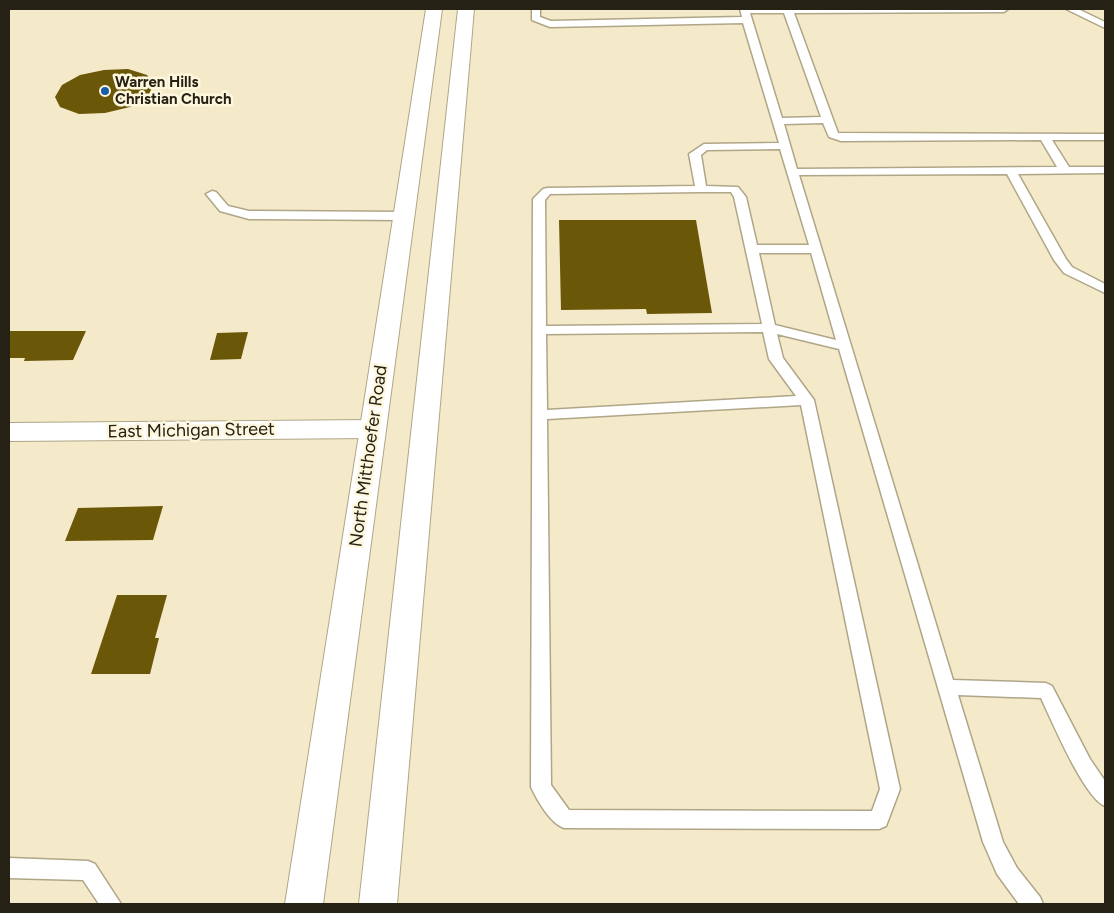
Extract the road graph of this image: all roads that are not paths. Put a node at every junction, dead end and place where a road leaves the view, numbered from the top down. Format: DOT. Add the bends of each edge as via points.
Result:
graph roads {
  1 [pos="434,9"];
  2 [pos="466,9"];
  3 [pos="536,9"];
  4 [pos="641,9"];
  5 [pos="1004,9"];
  6 [pos="1071,9"];
  7 [pos="788,10"];
  8 [pos="745,13"];
  9 [pos="644,22"];
  10 [pos="1105,25"];
  11 [pos="828,120"];
  12 [pos="777,121"];
  13 [pos="1044,137"];
  14 [pos="1105,137"];
  15 [pos="784,146"];
  16 [pos="1010,170"];
  17 [pos="1066,170"];
  18 [pos="1105,170"];
  19 [pos="792,172"];
  20 [pos="701,188"];
  21 [pos="212,194"];
  22 [pos="404,216"];
  23 [pos="752,249"];
  24 [pos="815,249"];
  25 [pos="1105,289"];
  26 [pos="770,328"];
  27 [pos="540,330"];
  28 [pos="844,346"];
  29 [pos="807,400"];
  30 [pos="540,415"];
  31 [pos="372,429"];
  32 [pos="9,432"];
  33 [pos="947,687"];
  34 [pos="1105,797"];
  35 [pos="9,868"];
  36 [pos="111,904"];
  37 [pos="304,904"];
  38 [pos="378,904"];
  39 [pos="1033,904"];
  1 -- 22 [label="main road, North Mitthoefer Road"];
  2 -- 38 [label="main road"];
  3 -- 9 [label="lane" via="535,18 550,24"];
  4 -- 9 [label="lane"];
  5 -- 7 [label="lane"];
  6 -- 10 [label="lane"];
  7 -- 8 [label="lane"];
  7 -- 11 [label="lane"];
  8 -- 9 [label="lane"];
  8 -- 12 [label="lane" via="758,80"];
  11 -- 12 [label="lane"];
  11 -- 13 [label="lane" via="834,135 841,138"];
  12 -- 15 [label="lane"];
  13 -- 14 [label="lane"];
  13 -- 17 [label="lane"];
  15 -- 19 [label="lane"];
  15 -- 20 [label="lane" via="704,147 695,154"];
  16 -- 17 [label="lane"];
  16 -- 19 [label="lane"];
  16 -- 25 [label="lane" via="1060,260 1068,270"];
  17 -- 18 [label="lane"];
  19 -- 24 [label="lane"];
  20 -- 23 [label="lane" via="734,189 740,197"];
  20 -- 27 [label="lane" via="547,191 539,199"];
  21 -- 22 [label="lane" via="224,209 249,215"];
  22 -- 31 [label="main road, North Mitthoefer Road"];
  23 -- 24 [label="lane"];
  23 -- 26 [label="lane"];
  24 -- 28 [label="lane"];
  26 -- 27 [label="lane"];
  26 -- 28 [label="lane"];
  26 -- 29 [label="lane" via="776,359"];
  27 -- 30 [label="lane"];
  28 -- 33 [label="lane"];
  29 -- 30 [label="lane"];
  29 -- 30 [label="lane" via="890,789 879,820 564,819 541,788"];
  31 -- 32 [label="main road, East Michigan Street"];
  31 -- 37 [label="main road, North Mitthoefer Road"];
  33 -- 34 [label="lane" via="1046,691 1083,765"];
  33 -- 39 [label="lane" via="998,855"];
  35 -- 36 [label="lane" via="88,871"];
}
